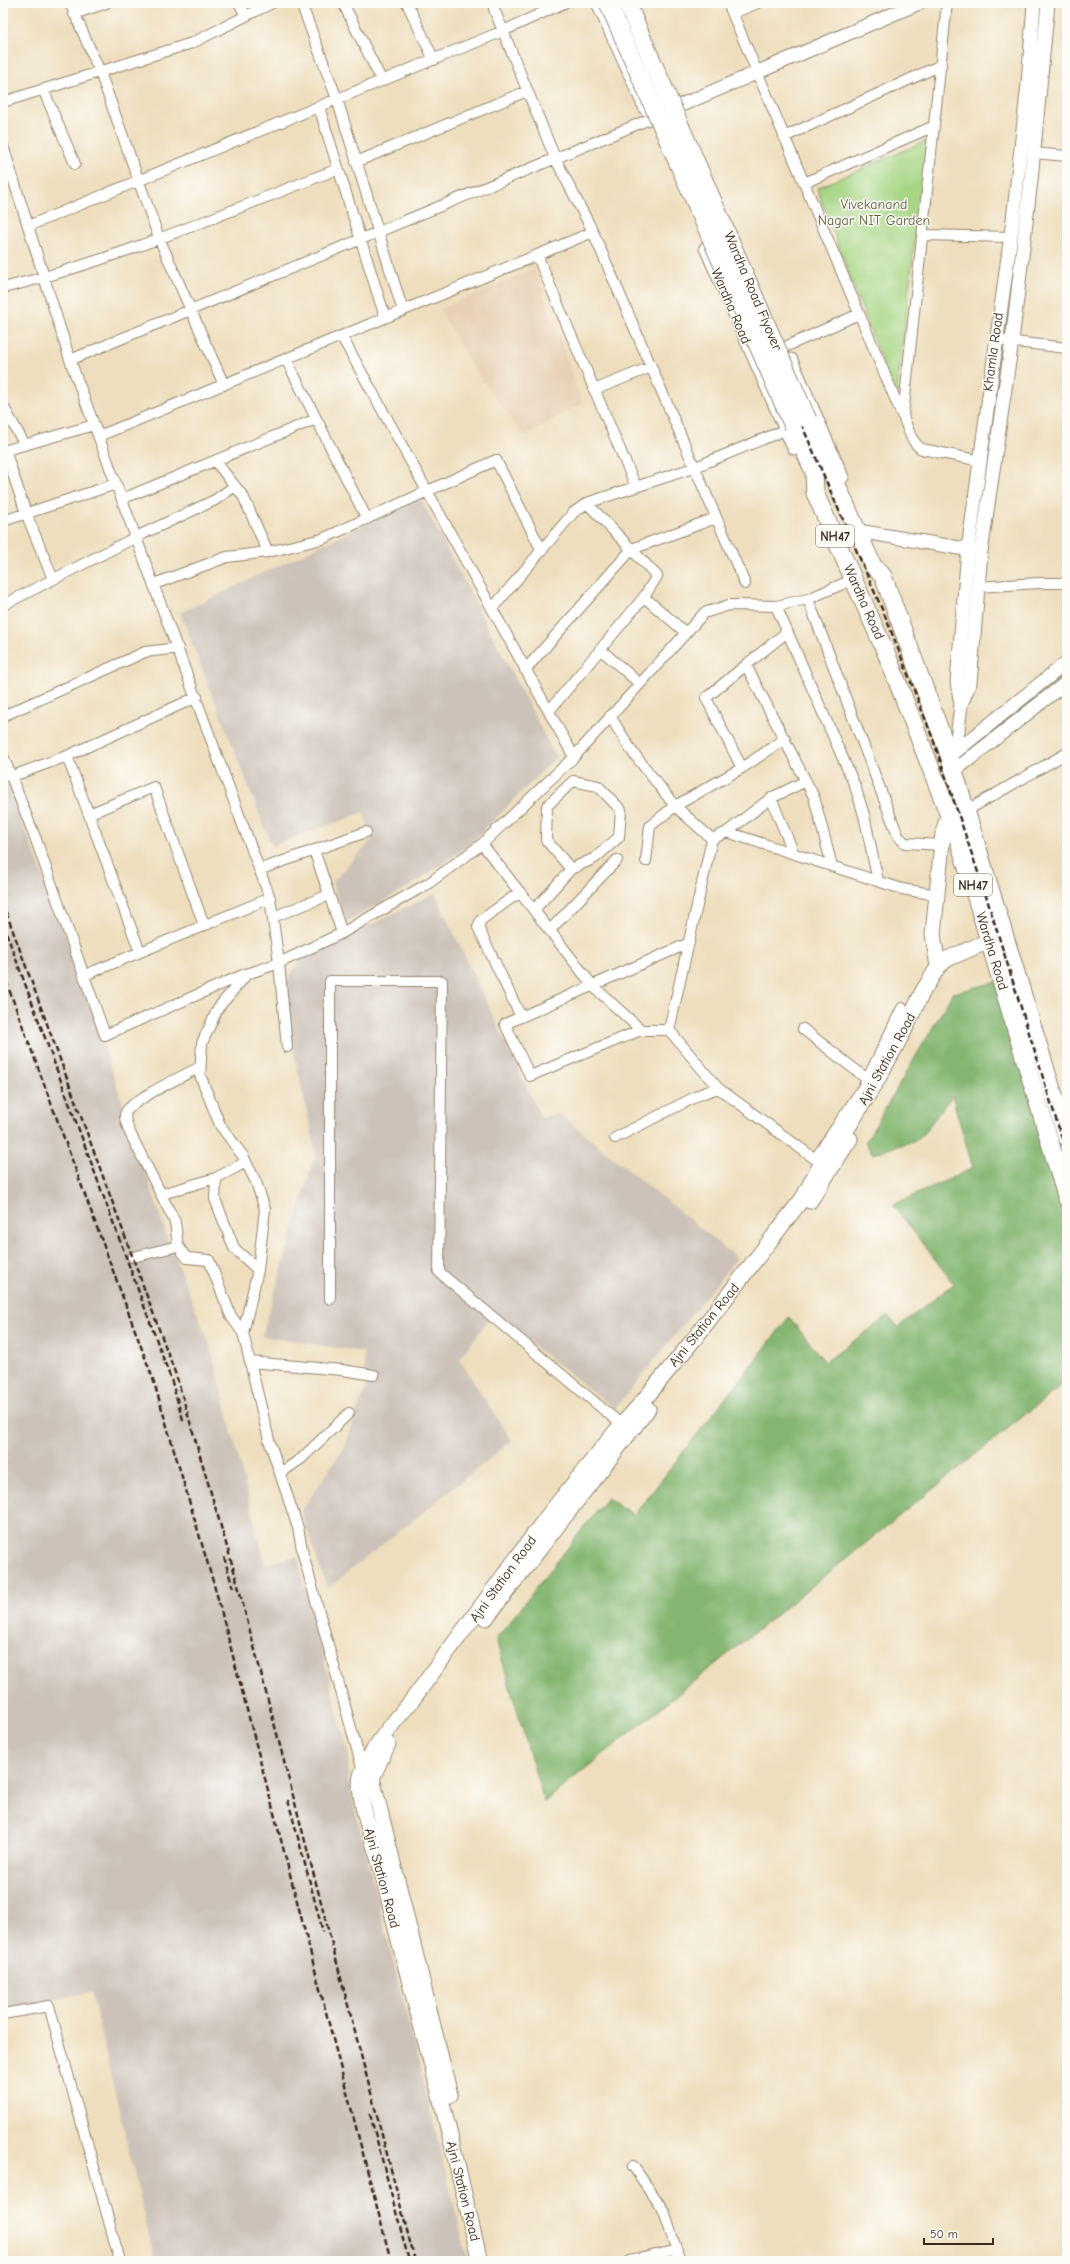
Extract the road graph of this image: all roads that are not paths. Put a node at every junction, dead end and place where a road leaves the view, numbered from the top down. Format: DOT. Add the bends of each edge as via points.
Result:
graph roads {
  1 [pos="70,3"];
  2 [pos="106,3"];
  3 [pos="239,3"];
  4 [pos="272,3"];
  5 [pos="301,3"];
  6 [pos="343,3"];
  7 [pos="406,3"];
  8 [pos="494,3"];
  9 [pos="564,3"];
  10 [pos="598,3"];
  11 [pos="608,3"];
  12 [pos="627,3"];
  13 [pos="633,3"];
  14 [pos="728,3"];
  15 [pos="758,3"];
  16 [pos="919,3"];
  17 [pos="947,3"];
  18 [pos="1034,3"];
  19 [pos="1048,3"];
  20 [pos="732,13"];
  21 [pos="74,14"];
  22 [pos="246,16"];
  23 [pos="503,31"];
  24 [pos="434,60"];
  25 [pos="941,66"];
  26 [pos="100,72"];
  27 [pos="757,73"];
  28 [pos="382,81"];
  29 [pos="43,89"];
  30 [pos="527,91"];
  31 [pos="335,100"];
  32 [pos="3,102"];
  33 [pos="320,106"];
  34 [pos="678,106"];
  35 [pos="650,119"];
  36 [pos="934,126"];
  37 [pos="784,137"];
  38 [pos="3,146"];
  39 [pos="1033,153"];
  40 [pos="1067,156"];
  41 [pos="555,158"];
  42 [pos="356,162"];
  43 [pos="75,164"];
  44 [pos="338,169"];
  45 [pos="139,180"];
  46 [pos="804,184"];
  47 [pos="28,226"];
  48 [pos="593,232"];
  49 [pos="376,233"];
  50 [pos="922,235"];
  51 [pos="1011,237"];
  52 [pos="159,238"];
  53 [pos="362,238"];
  54 [pos="537,255"];
  55 [pos="44,278"];
  56 [pos="3,288"];
  57 [pos="191,310"];
  58 [pos="403,311"];
  59 [pos="860,314"];
  60 [pos="385,317"];
  61 [pos="342,336"];
  62 [pos="998,340"];
  63 [pos="1012,341"];
  64 [pos="785,347"];
  65 [pos="1067,348"];
  66 [pos="70,360"];
  67 [pos="286,360"];
  68 [pos="651,367"];
  69 [pos="224,384"];
  70 [pos="594,390"];
  71 [pos="3,406"];
  72 [pos="903,416"];
  73 [pos="316,419"];
  74 [pos="94,425"];
  75 [pos="785,430"];
  76 [pos="99,436"];
  77 [pos="25,444"];
  78 [pos="4,450"];
  79 [pos="215,461"];
  80 [pos="982,461"];
  81 [pos="693,468"];
  82 [pos="116,484"];
  83 [pos="235,486"];
  84 [pos="636,487"];
  85 [pos="426,491"];
  86 [pos="815,493"];
  87 [pos="122,500"];
  88 [pos="587,503"];
  89 [pos="26,513"];
  90 [pos="716,518"];
  91 [pos="367,519"];
  92 [pos="3,521"];
  93 [pos="864,532"];
  94 [pos="136,537"];
  95 [pos="632,549"];
  96 [pos="542,551"];
  97 [pos="975,551"];
  98 [pos="268,552"];
  99 [pos="883,576"];
  100 [pos="53,579"];
  101 [pos="854,579"];
  102 [pos="1067,583"];
  103 [pos="154,584"];
  104 [pos="745,584"];
  105 [pos="978,587"];
  106 [pos="644,597"];
  107 [pos="808,599"];
  108 [pos="3,605"];
  109 [pos="776,606"];
  110 [pos="492,610"];
  111 [pos="686,632"];
  112 [pos="787,632"];
  113 [pos="178,648"];
  114 [pos="600,649"];
  115 [pos="1067,662"];
  116 [pos="746,665"];
  117 [pos="525,670"];
  118 [pos="1067,682"];
  119 [pos="640,683"];
  120 [pos="197,697"];
  121 [pos="961,704"];
  122 [pos="548,711"];
  123 [pos="3,716"];
  124 [pos="610,716"];
  125 [pos="785,739"];
  126 [pos="973,739"];
  127 [pos="981,750"];
  128 [pos="1067,753"];
  129 [pos="3,756"];
  130 [pos="67,756"];
  131 [pos="574,757"];
  132 [pos="950,759"];
  133 [pos="742,768"];
  134 [pos="10,777"];
  135 [pos="551,778"];
  136 [pos="806,781"];
  137 [pos="563,790"];
  138 [pos="771,798"];
  139 [pos="675,806"];
  140 [pos="966,811"];
  141 [pos="949,812"];
  142 [pos="89,814"];
  143 [pos="366,832"];
  144 [pos="727,832"];
  145 [pos="712,839"];
  146 [pos="482,844"];
  147 [pos="942,845"];
  148 [pos="314,850"];
  149 [pos="794,854"];
  150 [pos="617,860"];
  151 [pos="646,861"];
  152 [pos="832,866"];
  153 [pos="260,869"];
  154 [pos="571,869"];
  155 [pos="878,881"];
  156 [pos="520,892"];
  157 [pos="329,895"];
  158 [pos="937,895"];
  159 [pos="270,898"];
  160 [pos="534,910"];
  161 [pos="273,917"];
  162 [pos="204,925"];
  163 [pos="550,930"];
  164 [pos="342,933"];
  165 [pos="689,942"];
  166 [pos="998,942"];
  167 [pos="140,952"];
  168 [pos="279,963"];
  169 [pos="247,974"];
  170 [pos="85,975"];
  171 [pos="934,976"];
  172 [pos="593,986"];
  173 [pos="902,1008"];
  174 [pos="521,1017"];
  175 [pos="803,1028"];
  176 [pos="642,1030"];
  177 [pos="669,1030"];
  178 [pos="287,1047"];
  179 [pos="200,1067"];
  180 [pos="867,1079"];
  181 [pos="718,1088"];
  182 [pos="615,1138"];
  183 [pos="1067,1138"];
  184 [pos="246,1162"];
  185 [pos="822,1165"];
  186 [pos="216,1178"];
  187 [pos="162,1194"];
  188 [pos="1067,1199"];
  189 [pos="178,1246"];
  190 [pos="133,1257"];
  191 [pos="258,1270"];
  192 [pos="330,1298"];
  193 [pos="243,1333"];
  194 [pos="250,1362"];
  195 [pos="374,1375"];
  196 [pos="349,1413"];
  197 [pos="628,1423"];
  198 [pos="282,1472"];
  199 [pos="369,1774"];
  200 [pos="3,2014"];
  201 [pos="443,2086"];
  202 [pos="633,2166"];
  203 [pos="677,2250"];
  204 [pos="120,2261"];
  205 [pos="480,2261"];
  206 [pos="490,2261"];
  207 [pos="630,2261"];
  208 [pos="680,2261"];
  1 -- 21 [label="street"];
  2 -- 21 [label="street"];
  3 -- 22 [label="street"];
  4 -- 22 [label="street"];
  5 -- 31 [label="street"];
  6 -- 28 [label="street"];
  7 -- 24 [label="street"];
  8 -- 23 [label="street"];
  9 -- 23 [label="street"];
  10 -- 35 [label="street, Wardha Road / NH47"];
  11 -- 86 [label="highway, Wardha Road Flyover, bridge" via="814,472"];
  12 -- 99 [label="highway, Wardha Road Flyover, bridge" via="868,556"];
  13 -- 34 [label="street, Wardha Road / NH47"];
  14 -- 20 [label="street"];
  15 -- 20 [label="street"];
  16 -- 27 [label="street"];
  17 -- 25 [label="street"];
  18 -- 51 [label="street, Khamla Road"];
  19 -- 39 [label="street, Khamla Road"];
  20 -- 27 [label="street"];
  21 -- 26 [label="street"];
  22 -- 26 [label="street" via="192,43"];
  23 -- 24 [label="street"];
  23 -- 30 [label="street"];
  24 -- 28 [label="street"];
  25 -- 36 [label="street"];
  25 -- 37 [label="street"];
  26 -- 29 [label="street"];
  26 -- 45 [label="street"];
  27 -- 34 [label="street"];
  27 -- 37 [label="street"];
  28 -- 31 [label="street"];
  29 -- 32 [label="street"];
  29 -- 43 [label="street"];
  30 -- 41 [label="street"];
  30 -- 42 [label="street"];
  31 -- 33 [label="street"];
  31 -- 42 [label="street"];
  33 -- 44 [label="street"];
  33 -- 45 [label="street"];
  34 -- 35 [label="street"];
  34 -- 64 [label="street, Wardha Road / NH47"];
  35 -- 41 [label="street"];
  35 -- 75 [label="street, Wardha Road / NH47"];
  36 -- 46 [label="street"];
  36 -- 50 [label="street"];
  37 -- 46 [label="street"];
  38 -- 47 [label="street"];
  39 -- 40 [label="street"];
  39 -- 63 [label="street, Khamla Road"];
  41 -- 48 [label="street"];
  41 -- 49 [label="street"];
  42 -- 49 [label="street"];
  44 -- 52 [label="street"];
  44 -- 53 [label="street"];
  45 -- 47 [label="street"];
  45 -- 52 [label="street"];
  46 -- 59 [label="street"];
  47 -- 55 [label="street"];
  48 -- 54 [label="street"];
  48 -- 68 [label="street"];
  49 -- 53 [label="street"];
  49 -- 58 [label="street"];
  50 -- 51 [label="street"];
  50 -- 72 [label="street"];
  51 -- 62 [label="street, Khamla Road"];
  52 -- 55 [label="street"];
  52 -- 57 [label="street"];
  53 -- 57 [label="street"];
  53 -- 60 [label="street"];
  54 -- 58 [label="street"];
  54 -- 70 [label="street"];
  55 -- 56 [label="street"];
  55 -- 66 [label="street"];
  57 -- 66 [label="street"];
  57 -- 69 [label="street"];
  58 -- 60 [label="street"];
  59 -- 64 [label="street"];
  59 -- 72 [label="street"];
  60 -- 61 [label="street"];
  61 -- 67 [label="street"];
  61 -- 85 [label="street"];
  62 -- 63 [label="street"];
  62 -- 80 [label="street, Khamla Road"];
  63 -- 65 [label="street"];
  63 -- 97 [label="street, Khamla Road"];
  64 -- 93 [label="street, Wardha Road / NH47"];
  66 -- 74 [label="street"];
  67 -- 69 [label="street"];
  67 -- 73 [label="street"];
  68 -- 70 [label="street"];
  68 -- 81 [label="street"];
  69 -- 76 [label="street"];
  70 -- 84 [label="street"];
  71 -- 77 [label="street"];
  72 -- 80 [label="street" via="913,440 922,449"];
  73 -- 79 [label="street"];
  73 -- 91 [label="street"];
  74 -- 76 [label="street"];
  74 -- 77 [label="street"];
  75 -- 81 [label="street"];
  75 -- 86 [label="street, Wardha Road / NH47"];
  76 -- 82 [label="street"];
  77 -- 78 [label="street"];
  78 -- 89 [label="street"];
  79 -- 83 [label="street"];
  79 -- 87 [label="street"];
  80 -- 97 [label="street, Khamla Road"];
  81 -- 84 [label="street"];
  81 -- 90 [label="street"];
  82 -- 87 [label="street"];
  82 -- 89 [label="street"];
  83 -- 94 [label="street" via="215,500"];
  83 -- 98 [label="street" via="243,496"];
  84 -- 88 [label="street"];
  85 -- 91 [label="street"];
  85 -- 96 [label="street" via="496,460"];
  85 -- 110 [label="street"];
  86 -- 101 [label="highway, Wardha Road / NH47"];
  87 -- 94 [label="street"];
  88 -- 95 [label="street"];
  88 -- 96 [label="street" via="573,513"];
  89 -- 92 [label="street"];
  89 -- 100 [label="street"];
  90 -- 95 [label="street"];
  90 -- 104 [label="street"];
  91 -- 98 [label="street" via="322,539"];
  93 -- 97 [label="street"];
  93 -- 99 [label="street, Wardha Road / NH47"];
  94 -- 100 [label="street"];
  94 -- 103 [label="street"];
  95 -- 106 [label="street" via="657,576"];
  95 -- 117 [label="street"];
  96 -- 110 [label="street"];
  97 -- 105 [label="street, Khamla Road"];
  97 -- 121 [label="street, Khamla Road" via="957,682"];
  98 -- 103 [label="street" via="227,557"];
  99 -- 132 [label="highway, Wardha Road / NH47"];
  100 -- 108 [label="street"];
  101 -- 107 [label="street"];
  101 -- 141 [label="highway, Wardha Road / NH47"];
  102 -- 105 [label="street"];
  103 -- 113 [label="street"];
  105 -- 121 [label="street, Khamla Road" via="970,683"];
  106 -- 111 [label="street"];
  106 -- 114 [label="street"];
  107 -- 109 [label="street"];
  107 -- 147 [label="street" via="898,836 905,843"];
  109 -- 111 [label="street" via="729,605 704,613"];
  109 -- 112 [label="street"];
  110 -- 117 [label="street"];
  111 -- 119 [label="street"];
  112 -- 116 [label="street"];
  112 -- 155 [label="street" via="855,786 866,820"];
  113 -- 120 [label="street"];
  113 -- 123 [label="street" via="145,652"];
  114 -- 119 [label="street"];
  114 -- 122 [label="street"];
  115 -- 126 [label="street"];
  116 -- 125 [label="street"];
  116 -- 133 [label="street" via="706,698"];
  117 -- 122 [label="street"];
  118 -- 127 [label="street"];
  119 -- 124 [label="street"];
  120 -- 130 [label="street"];
  120 -- 153 [label="street"];
  121 -- 132 [label="street, Khamla Road" via="957,739"];
  122 -- 131 [label="street"];
  124 -- 131 [label="street"];
  124 -- 139 [label="street" via="632,750"];
  125 -- 133 [label="street"];
  125 -- 136 [label="street"];
  126 -- 127 [label="street"];
  126 -- 132 [label="street"];
  127 -- 132 [label="street"];
  128 -- 140 [label="street"];
  129 -- 134 [label="street"];
  130 -- 134 [label="street"];
  130 -- 142 [label="street"];
  131 -- 135 [label="street"];
  132 -- 140 [label="highway, Wardha Road / NH47"];
  133 -- 139 [label="street"];
  134 -- 170 [label="street" via="35,837"];
  135 -- 137 [label="street"];
  135 -- 146 [label="street"];
  136 -- 138 [label="street"];
  136 -- 152 [label="street" via="814,797"];
  137 -- 154 [label="street" via="546,806 546,840"];
  137 -- 154 [label="street" via="573,781 598,786 621,810 619,837 595,858"];
  138 -- 144 [label="street"];
  138 -- 149 [label="street"];
  139 -- 145 [label="street"];
  139 -- 151 [label="street" via="650,826"];
  140 -- 166 [label="highway, Wardha Road / NH47"];
  141 -- 147 [label="main road"];
  141 -- 166 [label="highway, Wardha Road / NH47"];
  142 -- 162 [label="street" via="154,787"];
  142 -- 167 [label="street"];
  143 -- 148 [label="street"];
  144 -- 145 [label="street"];
  144 -- 149 [label="street"];
  145 -- 165 [label="street"];
  146 -- 156 [label="street"];
  146 -- 164 [label="street" via="429,883"];
  147 -- 158 [label="main road"];
  148 -- 153 [label="street"];
  148 -- 157 [label="street"];
  149 -- 152 [label="street"];
  150 -- 163 [label="street"];
  152 -- 155 [label="street"];
  153 -- 159 [label="street"];
  154 -- 160 [label="street"];
  155 -- 158 [label="street" via="902,889"];
  156 -- 160 [label="street"];
  156 -- 174 [label="street" via="481,920 478,927"];
  157 -- 161 [label="street"];
  157 -- 164 [label="street"];
  158 -- 171 [label="main road" via="933,934"];
  159 -- 161 [label="street"];
  159 -- 162 [label="street"];
  160 -- 163 [label="street"];
  161 -- 168 [label="street"];
  162 -- 167 [label="street"];
  163 -- 172 [label="street"];
  164 -- 168 [label="street"];
  165 -- 172 [label="street"];
  165 -- 177 [label="street"];
  166 -- 171 [label="main road"];
  166 -- 183 [label="highway, Wardha Road / NH47"];
  166 -- 188 [label="highway, Wardha Road / NH47"];
  167 -- 170 [label="street"];
  168 -- 169 [label="street"];
  168 -- 178 [label="street"];
  169 -- 170 [label="street" via="106,1035"];
  169 -- 179 [label="street" via="218,1008 202,1043"];
  171 -- 185 [label="main road, Ajni Station Road" via="881,1089"];
  172 -- 174 [label="street"];
  172 -- 176 [label="street"];
  173 -- 180 [label="street"];
  174 -- 176 [label="street" via="505,1024 530,1076"];
  175 -- 180 [label="street"];
  176 -- 177 [label="street"];
  177 -- 181 [label="street"];
  179 -- 184 [label="street" via="200,1075 220,1125"];
  179 -- 187 [label="street" via="137,1101 126,1112 125,1118 130,1133"];
  180 -- 185 [label="street"];
  181 -- 182 [label="street" via="701,1094"];
  181 -- 185 [label="street"];
  184 -- 186 [label="street"];
  184 -- 191 [label="street" via="265,1209"];
  185 -- 197 [label="main road, Ajni Station Road" via="803,1198 759,1257"];
  186 -- 187 [label="street"];
  186 -- 191 [label="street" via="215,1199 234,1248"];
  187 -- 189 [label="street" via="175,1222"];
  189 -- 190 [label="street"];
  189 -- 193 [label="street" via="187,1258 209,1260 231,1316"];
  191 -- 193 [label="street"];
  192 -- 197 [label="street" via="330,981 442,981 439,1272"];
  193 -- 194 [label="street"];
  194 -- 195 [label="street"];
  194 -- 198 [label="street" via="270,1440"];
  196 -- 198 [label="street" via="302,1458"];
  197 -- 199 [label="main road, Ajni Station Road" via="489,1605 388,1729 369,1760"];
  198 -- 199 [label="street"];
  199 -- 201 [label="main road, Ajni Station Road" via="360,1783 368,1828 384,1874 407,1974"];
  200 -- 204 [label="street" via="48,2006"];
  201 -- 205 [label="main road, Ajni Station Road"];
  201 -- 206 [label="main road, Ajni Station Road"];
  202 -- 203 [label="street" via="664,2211"];
  203 -- 207 [label="street"];
  203 -- 208 [label="street"];
}
